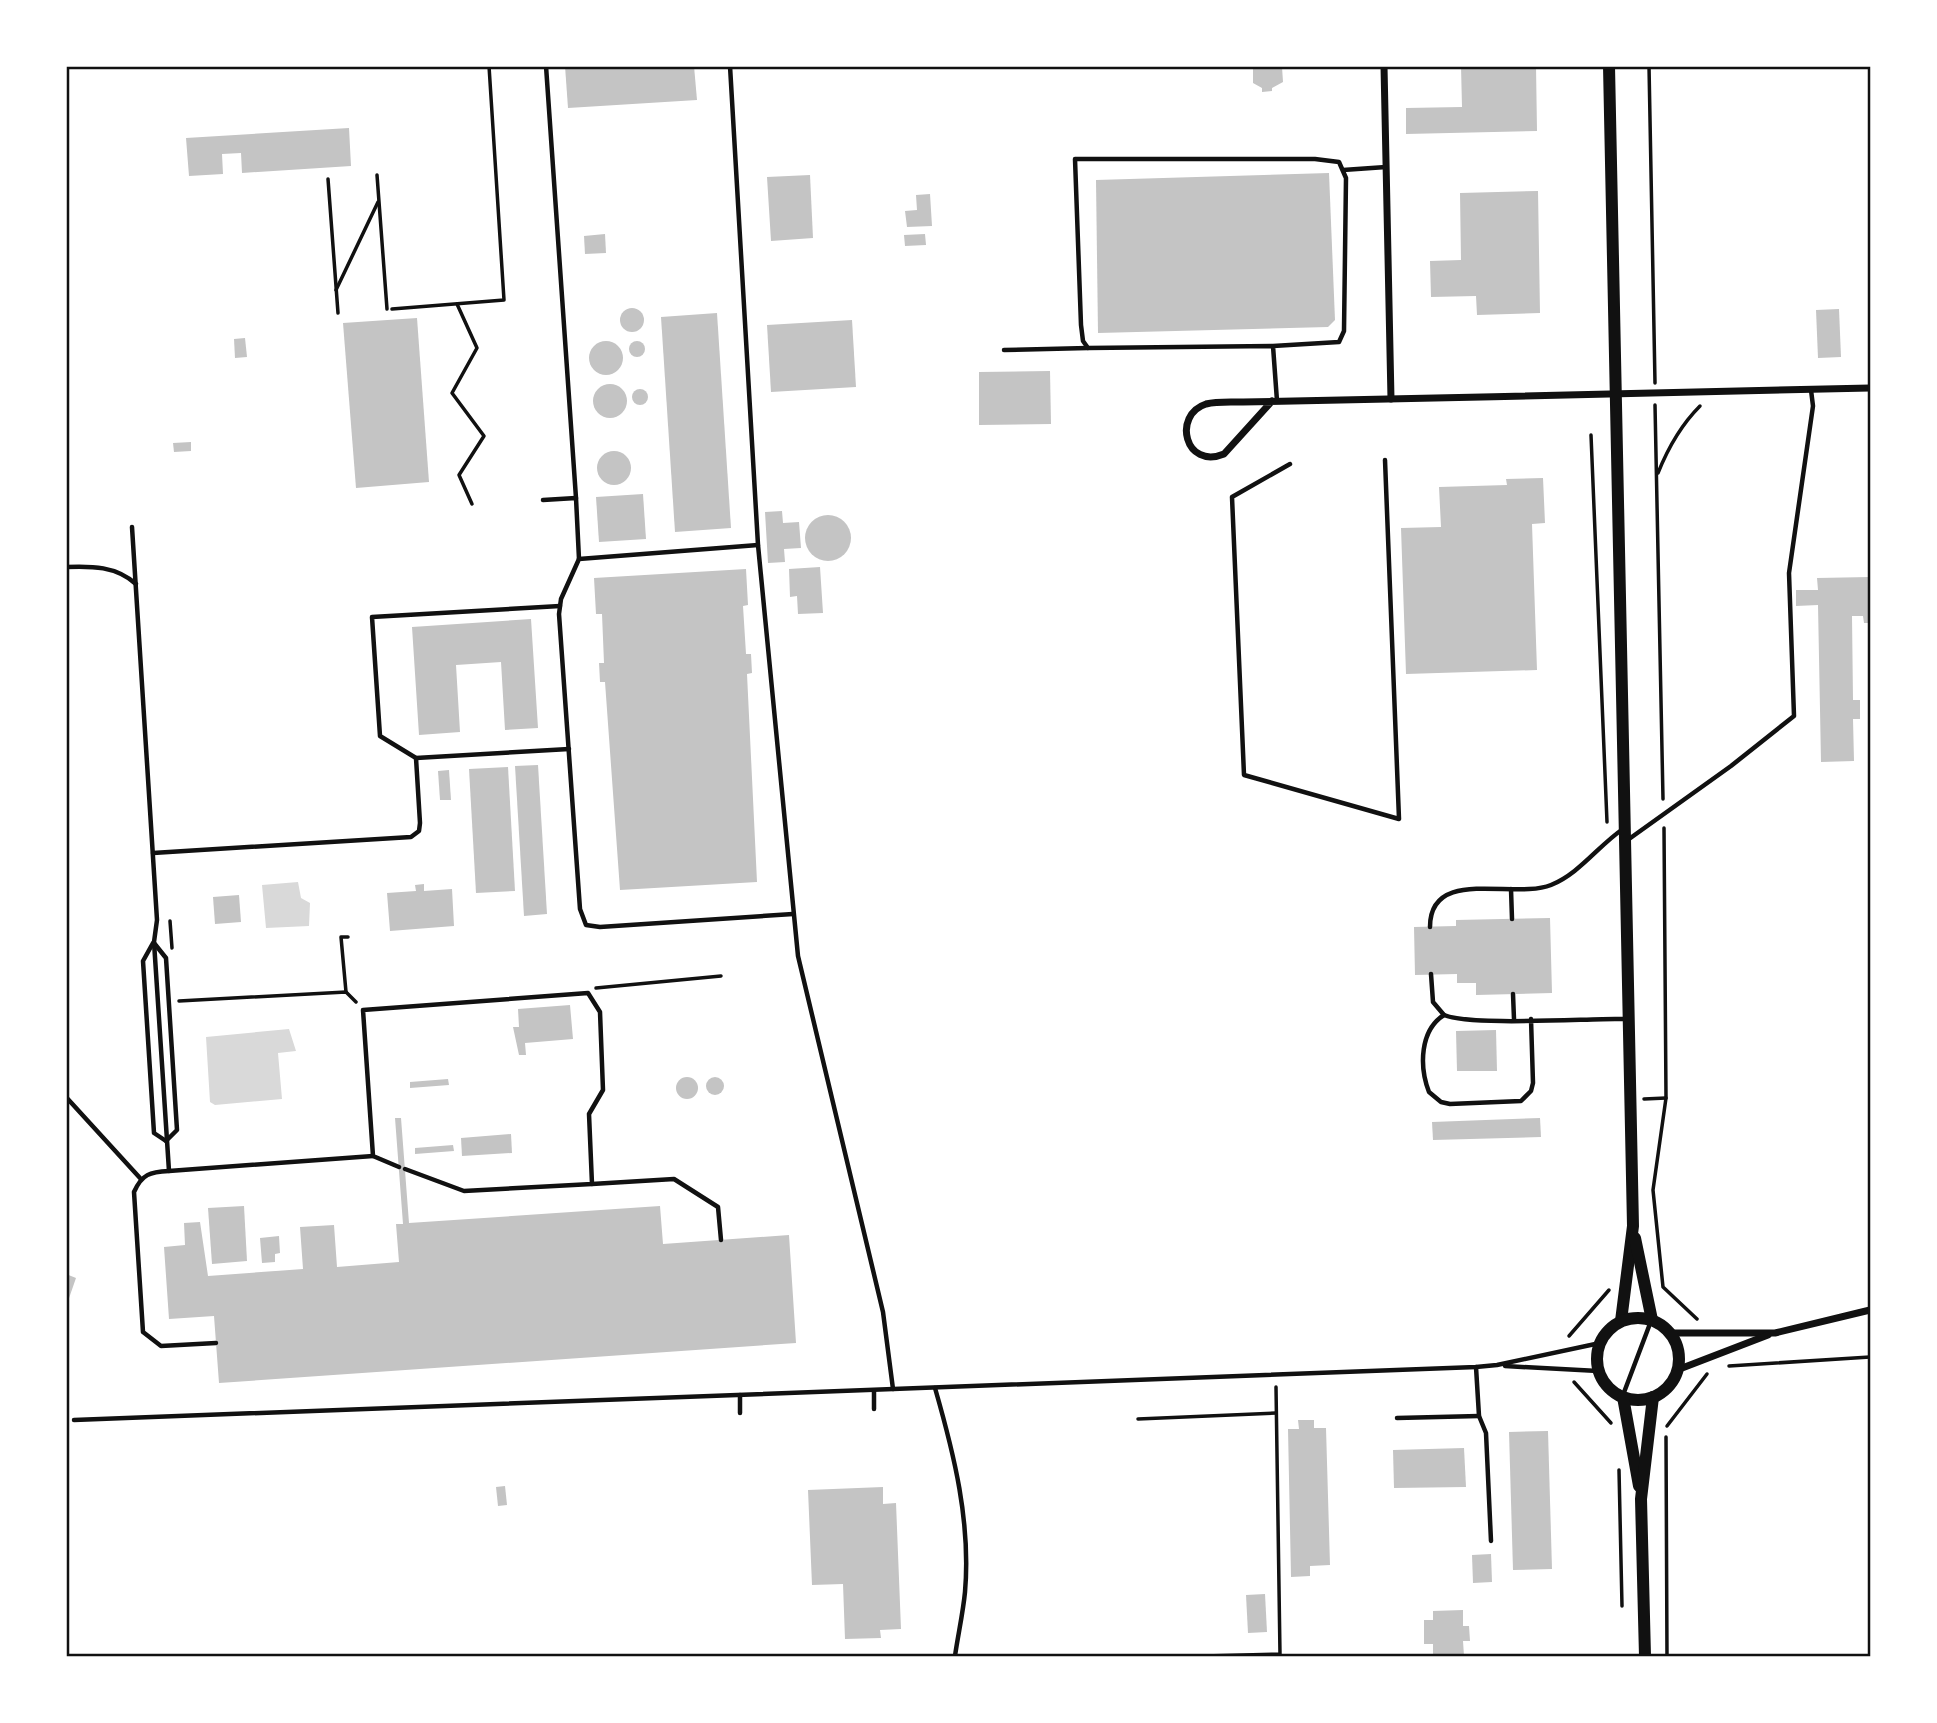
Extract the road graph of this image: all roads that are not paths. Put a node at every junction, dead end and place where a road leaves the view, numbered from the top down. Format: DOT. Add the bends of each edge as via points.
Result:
graph roads {
  1 [pos="546,66"];
  2 [pos="730,66"];
  3 [pos="1384,66"];
  4 [pos="1609,66"];
  5 [pos="1386,167"];
  6 [pos="1343,170"];
  7 [pos="1273,346"];
  8 [pos="1088,348"];
  9 [pos="1004,350"];
  10 [pos="1871,388"];
  11 [pos="1811,389"];
  12 [pos="1616,396"];
  13 [pos="1391,399"];
  14 [pos="1274,401"];
  15 [pos="1385,460"];
  16 [pos="1290,464"];
  17 [pos="576,498"];
  18 [pos="543,500"];
  19 [pos="132,527"];
  20 [pos="758,545"];
  21 [pos="579,559"];
  22 [pos="66,567"];
  23 [pos="136,584"];
  24 [pos="560,606"];
  25 [pos="569,749"];
  26 [pos="416,758"];
  27 [pos="1625,828"];
  28 [pos="1626,842"];
  29 [pos="153,853"];
  30 [pos="1511,889"];
  31 [pos="793,914"];
  32 [pos="1512,919"];
  33 [pos="1430,927"];
  34 [pos="154,942"];
  35 [pos="1431,974"];
  36 [pos="1513,994"];
  37 [pos="1444,1015"];
  38 [pos="1514,1019"];
  39 [pos="1531,1019"];
  40 [pos="1630,1019"];
  41 [pos="66,1097"];
  42 [pos="166,1141"];
  43 [pos="373,1156"];
  44 [pos="398,1167"];
  45 [pos="405,1169"];
  46 [pos="169,1171"];
  47 [pos="140,1178"];
  48 [pos="592,1184"];
  49 [pos="1633,1226"];
  50 [pos="721,1240"];
  51 [pos="1871,1310"];
  52 [pos="1652,1320"];
  53 [pos="1621,1321"];
  54 [pos="1670,1333"];
  55 [pos="1775,1333"];
  56 [pos="216,1343"];
  57 [pos="1600,1343"];
  58 [pos="1497,1365"];
  59 [pos="1476,1367"];
  60 [pos="1677,1370"];
  61 [pos="1598,1371"];
  62 [pos="935,1388"];
  63 [pos="893,1390"];
  64 [pos="874,1391"];
  65 [pos="740,1395"];
  66 [pos="1623,1397"];
  67 [pos="1653,1397"];
  68 [pos="874,1409"];
  69 [pos="740,1413"];
  70 [pos="1479,1416"];
  71 [pos="1397,1418"];
  72 [pos="74,1420"];
  73 [pos="1641,1499"];
  74 [pos="1491,1541"];
  75 [pos="955,1657"];
  76 [pos="1645,1657"];
  1 -- 17 [label="lane"];
  2 -- 20 [label="lane"];
  3 -- 5 [label="street"];
  4 -- 12 [label="main road"];
  5 -- 6 [label="lane"];
  5 -- 13 [label="street"];
  6 -- 7 [label="lane" via="1345,331 1339,342 1328,345"];
  6 -- 8 [label="lane" via="1339,162 1315,159 1075,159 1081,325"];
  7 -- 8 [label="lane"];
  7 -- 14 [label="lane"];
  8 -- 9 [label="lane"];
  10 -- 11 [label="street"];
  11 -- 12 [label="street"];
  11 -- 28 [label="lane" via="1813,406 1789,573 1794,716"];
  12 -- 13 [label="street"];
  12 -- 27 [label="main road"];
  13 -- 14 [label="street"];
  14 -- 14 [label="street" via="1205,404 1188,420 1187,441 1202,456 1224,454"];
  15 -- 16 [label="lane" via="1399,820 1244,775 1232,497"];
  17 -- 18 [label="lane"];
  17 -- 21 [label="lane"];
  19 -- 23 [label="lane"];
  20 -- 21 [label="lane"];
  20 -- 31 [label="lane"];
  21 -- 24 [label="lane"];
  22 -- 23 [label="lane" via="108,568"];
  23 -- 29 [label="lane"];
  24 -- 25 [label="lane"];
  24 -- 26 [label="lane" via="372,617 380,736"];
  25 -- 26 [label="lane"];
  25 -- 31 [label="lane" via="580,909 586,925"];
  26 -- 29 [label="lane" via="420,823 411,837"];
  27 -- 28 [label="main road"];
  27 -- 30 [label="lane" via="1550,886"];
  28 -- 40 [label="main road"];
  29 -- 34 [label="lane" via="158,920"];
  30 -- 32 [label="lane"];
  30 -- 33 [label="lane" via="1464,890 1441,897 1433,905"];
  31 -- 63 [label="lane" via="798,956 883,1312"];
  34 -- 42 [label="lane"];
  34 -- 42 [label="lane" via="166,958 177,1130"];
  34 -- 42 [label="lane" via="143,961 154,1133"];
  35 -- 37 [label="lane" via="1433,1003"];
  36 -- 38 [label="lane"];
  37 -- 38 [label="lane"];
  37 -- 39 [label="lane" via="1426,1032 1427,1085 1434,1097 1450,1104 1513,1104 1527,1097 1533,1083"];
  38 -- 39 [label="lane"];
  39 -- 40 [label="lane"];
  40 -- 49 [label="main road"];
  41 -- 47 [label="lane"];
  42 -- 46 [label="lane"];
  43 -- 44 [label="lane"];
  43 -- 46 [label="lane"];
  43 -- 48 [label="lane" via="363,1010 588,993 600,1012 603,1090 589,1114"];
  45 -- 48 [label="lane" via="464,1191"];
  46 -- 47 [label="lane"];
  47 -- 56 [label="lane" via="134,1192 143,1332 161,1346"];
  48 -- 50 [label="lane" via="674,1179 718,1207"];
  49 -- 52 [label="main road"];
  49 -- 53 [label="main road"];
  51 -- 55 [label="street"];
  52 -- 53 [label="main road"];
  52 -- 54 [label="main road"];
  52 -- 66 [label="lane"];
  53 -- 57 [label="main road"];
  54 -- 55 [label="street"];
  54 -- 60 [label="main road" via="1676,1344"];
  55 -- 60 [label="street"];
  57 -- 58 [label="lane"];
  57 -- 61 [label="main road"];
  58 -- 59 [label="lane"];
  58 -- 61 [label="lane"];
  59 -- 62 [label="lane"];
  59 -- 70 [label="lane"];
  60 -- 67 [label="main road" via="1672,1381"];
  61 -- 66 [label="main road"];
  62 -- 63 [label="lane"];
  62 -- 75 [label="lane" via="951,1441 962,1507 965,1590"];
  63 -- 64 [label="lane"];
  64 -- 65 [label="lane"];
  64 -- 68 [label="lane"];
  65 -- 69 [label="lane"];
  65 -- 72 [label="lane"];
  66 -- 67 [label="main road"];
  66 -- 73 [label="main road"];
  67 -- 73 [label="main road"];
  70 -- 71 [label="lane"];
  70 -- 74 [label="lane" via="1486,1433"];
  73 -- 76 [label="main road"];
}
